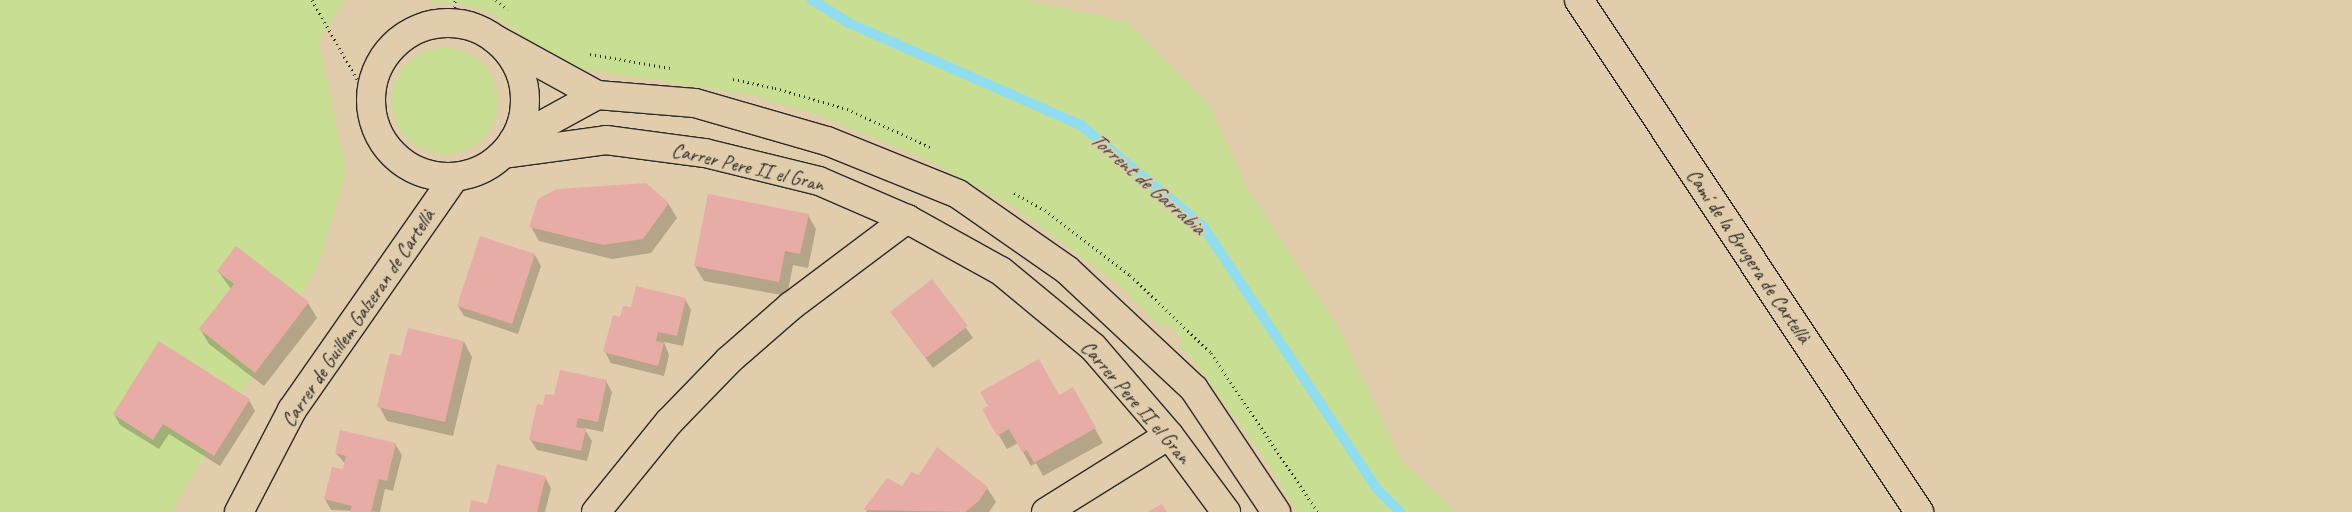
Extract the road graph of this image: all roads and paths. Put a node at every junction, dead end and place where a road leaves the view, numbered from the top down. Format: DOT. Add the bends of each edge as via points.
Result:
graph roads {
  1 [pos="312,0"];
  2 [pos="1579,0"];
  3 [pos="454,11"];
  4 [pos="495,39"];
  5 [pos="597,95"];
  6 [pos="369,100"];
  7 [pos="509,148"];
  8 [pos="453,179"];
  9 [pos="907,219"];
  10 [pos="1169,435"];
  11 [pos="239,512"];
  12 [pos="596,512"];
  13 [pos="1046,512"];
  14 [pos="1226,512"];
  15 [pos="1276,512"];
  16 [pos="1919,512"];
  1 -- 6 [label="path"];
  2 -- 16 [label="street, Camí de la Brugera de Cartellà"];
  3 -- 4 [label="street"];
  3 -- 6 [label="street" via="419,27 394,44 375,71"];
  4 -- 5 [label="street, Carrer Pere II el Gran"];
  4 -- 7 [label="street" via="508,49 521,72 526,104 520,130"];
  5 -- 7 [label="street"];
  5 -- 15 [label="street, Carrer Pere II el Gran" via="695,103 827,141 958,194 1067,270 1194,389"];
  6 -- 8 [label="street" via="378,136 396,160 422,174"];
  7 -- 8 [label="street" via="480,171"];
  7 -- 9 [label="street, Carrer Pere II el Gran" via="606,140 705,153 819,181"];
  8 -- 11 [label="street, Carrer de Guillem Galzeran de Cartellà" via="292,410"];
  9 -- 10 [label="street, Carrer Pere II el Gran" via="1001,271 1093,347"];
  9 -- 12 [label="street" via="791,306 729,360 669,422"];
  10 -- 13 [label="street"];
  10 -- 14 [label="street, Carrer Pere II el Gran"];
}
